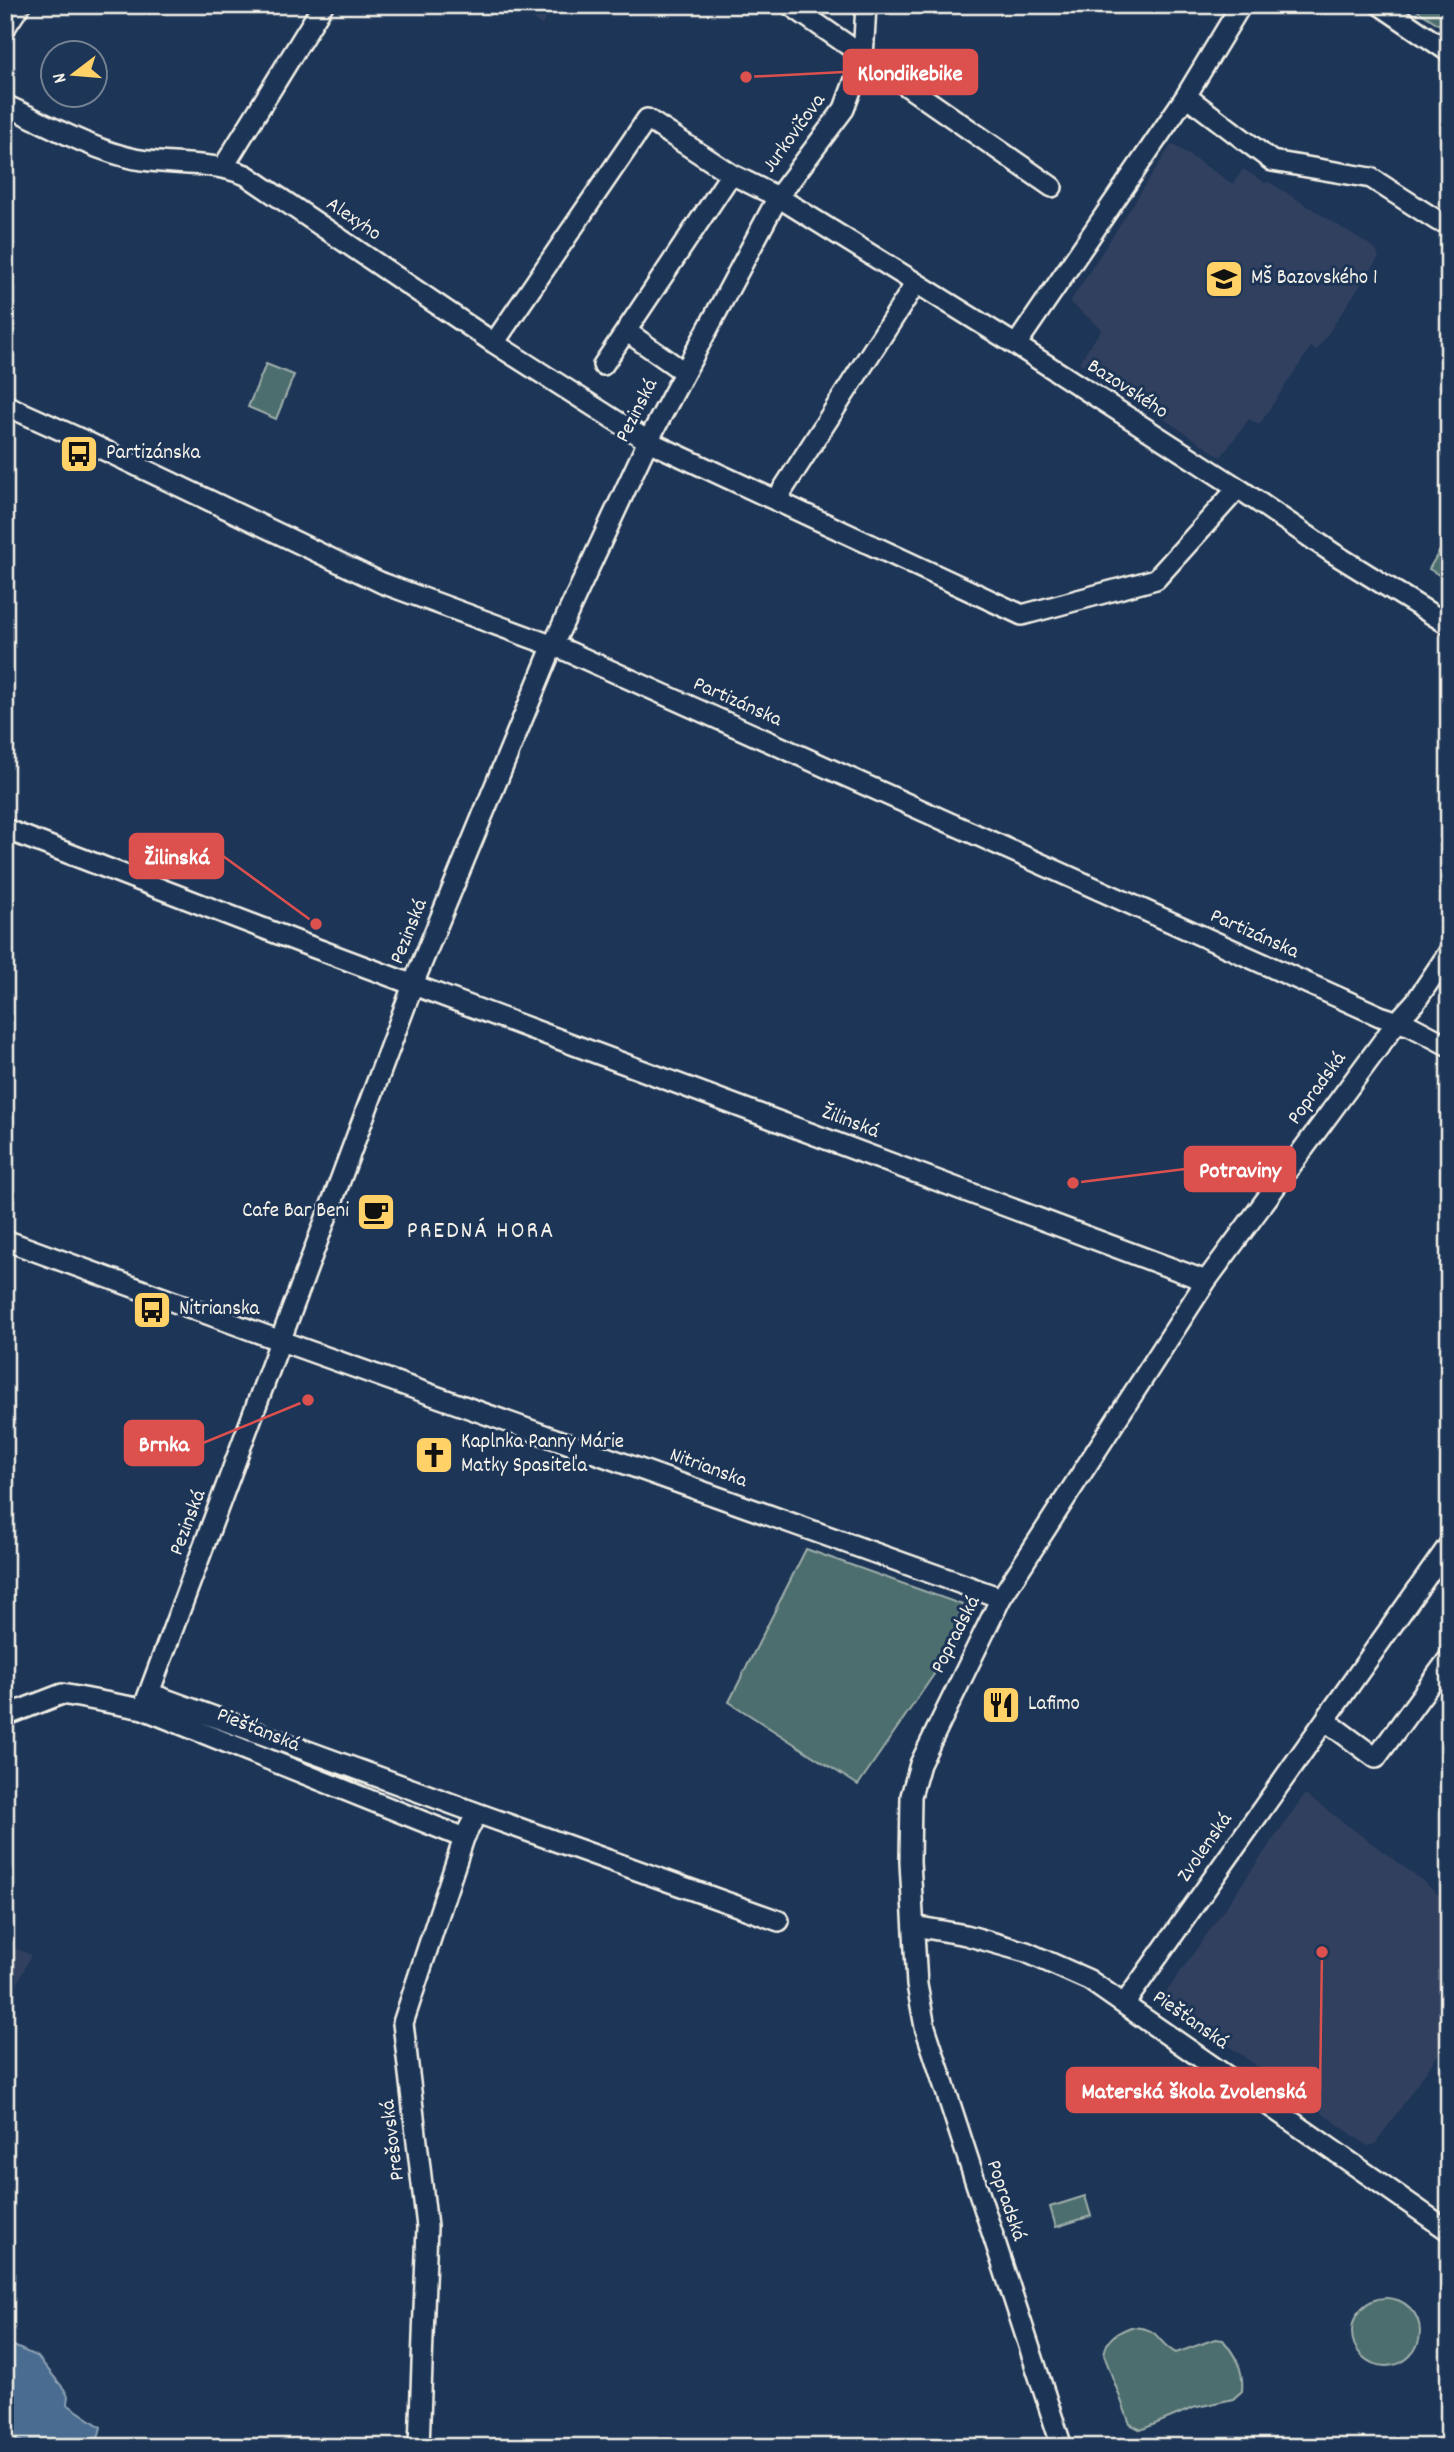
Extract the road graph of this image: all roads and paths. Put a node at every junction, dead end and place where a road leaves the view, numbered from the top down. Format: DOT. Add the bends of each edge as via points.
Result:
graph roads {
  1 [pos="20,5"];
  2 [pos="323,5"];
  3 [pos="790,5"];
  4 [pos="866,5"];
  5 [pos="1241,5"];
  6 [pos="1380,5"];
  7 [pos="5,28"];
  8 [pos="1449,52"];
  9 [pos="863,58"];
  10 [pos="1186,96"];
  11 [pos="5,105"];
  12 [pos="224,166"];
  13 [pos="731,174"];
  14 [pos="1052,187"];
  15 [pos="778,197"];
  16 [pos="1438,221"];
  17 [pos="916,283"];
  18 [pos="626,331"];
  19 [pos="494,343"];
  20 [pos="1016,345"];
  21 [pos="603,365"];
  22 [pos="684,372"];
  23 [pos="5,405"];
  24 [pos="648,441"];
  25 [pos="1238,488"];
  26 [pos="776,500"];
  27 [pos="1449,625"];
  28 [pos="553,645"];
  29 [pos="5,830"];
  30 [pos="1449,952"];
  31 [pos="414,984"];
  32 [pos="1397,1021"];
  33 [pos="1449,1046"];
  34 [pos="5,1240"];
  35 [pos="1206,1281"];
  36 [pos="281,1341"];
  37 [pos="1449,1545"];
  38 [pos="1002,1598"];
  39 [pos="1449,1658"];
  40 [pos="146,1701"];
  41 [pos="5,1716"];
  42 [pos="1326,1721"];
  43 [pos="477,1813"];
  44 [pos="464,1838"];
  45 [pos="779,1921"];
  46 [pos="914,1926"];
  47 [pos="1125,2003"];
  48 [pos="1447,2228"];
  49 [pos="419,2447"];
  50 [pos="1062,2447"];
  1 -- 7 [label="street"];
  2 -- 12 [label="street"];
  3 -- 9 [label="street"];
  4 -- 9 [label="street, Jurkovičova"];
  5 -- 10 [label="street"];
  6 -- 8 [label="street"];
  9 -- 14 [label="street"];
  9 -- 15 [label="street, Jurkovičova" via="844,109"];
  10 -- 16 [label="street" via="1272,161 1371,178"];
  10 -- 20 [label="street"];
  11 -- 12 [label="street, Alexyho" via="111,153"];
  12 -- 19 [label="street, Alexyho" via="246,175"];
  13 -- 15 [label="street, Bazovského"];
  13 -- 18 [label="street"];
  13 -- 19 [label="street, Bazovského" via="647,119"];
  15 -- 17 [label="street, Bazovského"];
  15 -- 22 [label="street, Pezinská"];
  17 -- 20 [label="street, Bazovského"];
  17 -- 26 [label="street"];
  18 -- 21 [label="street"];
  18 -- 22 [label="street"];
  19 -- 24 [label="street, Alexyho"];
  20 -- 25 [label="street, Bazovského"];
  22 -- 24 [label="street, Pezinská"];
  23 -- 28 [label="street, Partizánska" via="382,583"];
  24 -- 26 [label="street, Alexyho"];
  24 -- 28 [label="street, Pezinská"];
  25 -- 26 [label="street, Alexyho" via="1156,579 1022,615"];
  25 -- 27 [label="street, Bazovského"];
  28 -- 31 [label="street, Pezinská"];
  28 -- 32 [label="street, Partizánska"];
  29 -- 31 [label="street, Žilinská"];
  30 -- 32 [label="street, Popradská"];
  31 -- 35 [label="street, Žilinská"];
  31 -- 36 [label="street, Pezinská"];
  32 -- 33 [label="street, Partizánska"];
  32 -- 35 [label="street, Popradská"];
  34 -- 36 [label="street, Nitrianska"];
  35 -- 38 [label="street, Popradská"];
  36 -- 38 [label="street, Nitrianska"];
  36 -- 40 [label="street, Pezinská"];
  37 -- 42 [label="street, Zvolenská"];
  38 -- 46 [label="street, Popradská" via="920,1764 911,1796"];
  39 -- 42 [label="street" via="1376,1758"];
  40 -- 41 [label="street, Piešťanská" via="62,1694"];
  40 -- 43 [label="street, Piešťanská"];
  40 -- 44 [label="street, Piešťanská"];
  42 -- 47 [label="street, Zvolenská"];
  43 -- 44 [label="street"];
  43 -- 45 [label="street, Piešťanská"];
  44 -- 49 [label="street, Prešovská" via="403,2023 427,2227"];
  46 -- 47 [label="street, Piešťanská" via="1026,1952 1089,1980"];
  46 -- 50 [label="street, Popradská" via="925,2027"];
  47 -- 48 [label="street, Piešťanská"];
}
